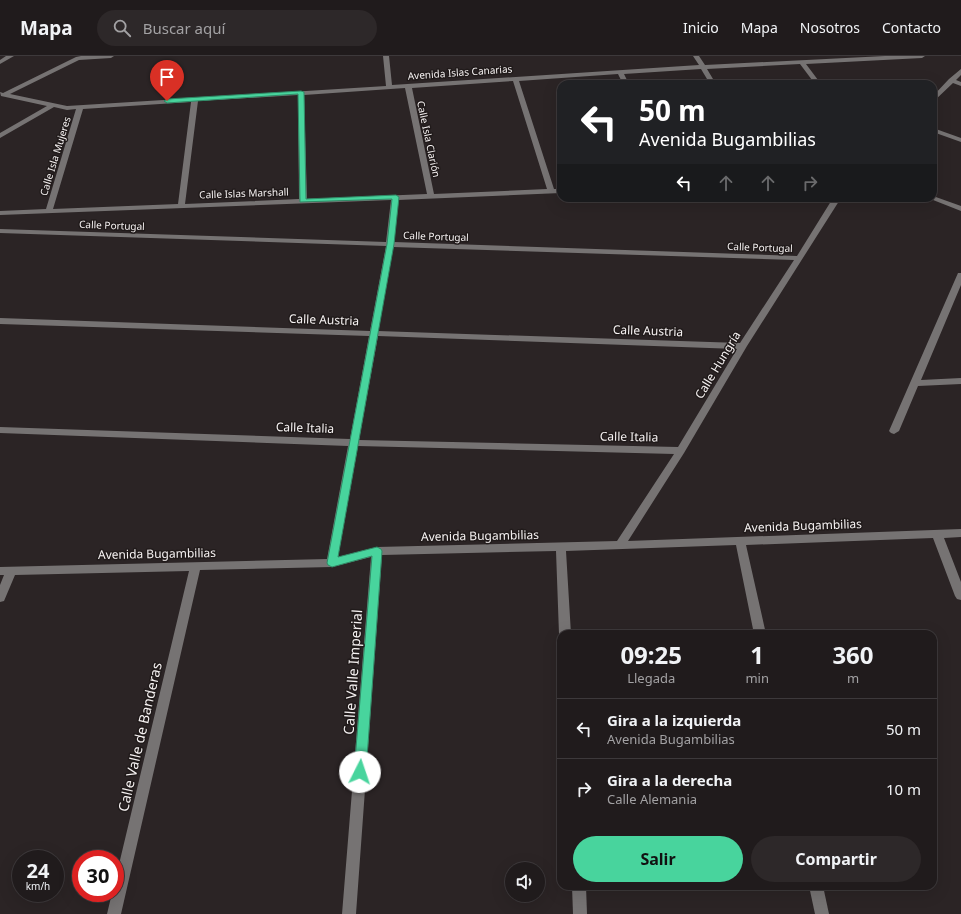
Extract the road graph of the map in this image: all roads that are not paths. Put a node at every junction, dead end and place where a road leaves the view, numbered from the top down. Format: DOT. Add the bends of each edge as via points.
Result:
graph roads {
  1 [pos="11,56"];
  2 [pos="111,56"];
  3 [pos="386,56"];
  4 [pos="696,56"];
  5 [pos="922,56"];
  6 [pos="0,62"];
  7 [pos="802,62"];
  8 [pos="702,67"];
  9 [pos="961,71"];
  10 [pos="620,72"];
  11 [pos="515,79"];
  12 [pos="624,80"];
  13 [pos="710,80"];
  14 [pos="815,80"];
  15 [pos="951,80"];
  16 [pos="961,84"];
  17 [pos="408,86"];
  18 [pos="390,87"];
  19 [pos="301,92"];
  20 [pos="2,95"];
  21 [pos="937,96"];
  22 [pos="195,99"];
  23 [pos="52,106"];
  24 [pos="80,107"];
  25 [pos="937,131"];
  26 [pos="0,136"];
  27 [pos="961,140"];
  28 [pos="551,191"];
  29 [pos="557,191"];
  30 [pos="430,196"];
  31 [pos="396,197"];
  32 [pos="937,200"];
  33 [pos="303,201"];
  34 [pos="834,202"];
  35 [pos="181,206"];
  36 [pos="961,209"];
  37 [pos="49,211"];
  38 [pos="0,213"];
  39 [pos="0,231"];
  40 [pos="390,244"];
  41 [pos="799,258"];
  42 [pos="961,275"];
  43 [pos="0,321"];
  44 [pos="374,334"];
  45 [pos="743,346"];
  46 [pos="961,381"];
  47 [pos="915,383"];
  48 [pos="0,430"];
  49 [pos="894,431"];
  50 [pos="354,443"];
  51 [pos="681,451"];
  52 [pos="961,533"];
  53 [pos="937,534"];
  54 [pos="740,541"];
  55 [pos="620,545"];
  56 [pos="560,547"];
  57 [pos="377,551"];
  58 [pos="332,563"];
  59 [pos="195,567"];
  60 [pos="5,571"];
  61 [pos="961,596"];
  62 [pos="0,598"];
  63 [pos="565,630"];
  64 [pos="759,630"];
  65 [pos="579,890"];
  66 [pos="817,890"];
  67 [pos="114,914"];
  68 [pos="349,914"];
  69 [pos="580,914"];
  70 [pos="822,914"];
  1 -- 6 [label="street"];
  2 -- 20 [label="street" via="78,58"];
  3 -- 18 [label="street"];
  4 -- 8 [label="street"];
  5 -- 7 [label="street, Avenida Islas Canarias"];
  7 -- 8 [label="street, Avenida Islas Canarias"];
  7 -- 14 [label="street"];
  8 -- 10 [label="street, Avenida Islas Canarias"];
  8 -- 13 [label="street"];
  9 -- 15 [label="street"];
  10 -- 11 [label="street, Avenida Islas Canarias"];
  10 -- 12 [label="street"];
  11 -- 17 [label="street, Avenida Islas Canarias"];
  11 -- 28 [label="street"];
  15 -- 16 [label="street"];
  15 -- 21 [label="street"];
  17 -- 18 [label="street, Avenida Islas Canarias"];
  17 -- 30 [label="street, Calle Isla Clarión"];
  18 -- 19 [label="street, Avenida Islas Canarias"];
  19 -- 22 [label="street, Avenida Islas Canarias"];
  19 -- 33 [label="street"];
  20 -- 23 [label="street, Avenida Islas Canarias"];
  22 -- 24 [label="street, Avenida Islas Canarias"];
  22 -- 35 [label="street"];
  23 -- 24 [label="street, Avenida Islas Canarias"];
  23 -- 26 [label="street"];
  24 -- 37 [label="street, Calle Isla Mujeres"];
  25 -- 27 [label="street"];
  28 -- 29 [label="street, Calle Islas Marshall"];
  28 -- 30 [label="street, Calle Islas Marshall"];
  30 -- 31 [label="street, Calle Islas Marshall"];
  31 -- 33 [label="street, Calle Islas Marshall"];
  31 -- 40 [label="street"];
  32 -- 36 [label="street"];
  33 -- 35 [label="street, Calle Islas Marshall"];
  34 -- 41 [label="street, Calle Hungría"];
  35 -- 37 [label="street, Calle Islas Marshall"];
  37 -- 38 [label="street, Calle Islas Marshall"];
  39 -- 40 [label="street, Calle Portugal"];
  40 -- 41 [label="street, Calle Portugal"];
  40 -- 44 [label="street"];
  41 -- 45 [label="street, Calle Hungría"];
  42 -- 47 [label="street"];
  43 -- 44 [label="street, Calle Austria"];
  44 -- 45 [label="street, Calle Austria"];
  44 -- 50 [label="street"];
  45 -- 51 [label="street, Calle Hungría"];
  46 -- 47 [label="street"];
  47 -- 49 [label="street"];
  48 -- 50 [label="street, Calle Italia"];
  50 -- 51 [label="street, Calle Italia"];
  50 -- 58 [label="street"];
  51 -- 55 [label="street, Calle Hungría"];
  52 -- 53 [label="street, Avenida Bugambilias"];
  53 -- 54 [label="street, Avenida Bugambilias"];
  53 -- 61 [label="street"];
  54 -- 55 [label="street, Avenida Bugambilias"];
  54 -- 64 [label="street"];
  55 -- 56 [label="street, Avenida Bugambilias"];
  56 -- 57 [label="street, Avenida Bugambilias"];
  56 -- 63 [label="street"];
  57 -- 58 [label="street, Avenida Bugambilias"];
  57 -- 68 [label="street, Calle Valle Imperial"];
  58 -- 59 [label="street, Avenida Bugambilias"];
  59 -- 60 [label="street, Avenida Bugambilias"];
  59 -- 67 [label="street, Calle Valle de Banderas"];
  60 -- 62 [label="street"];
  65 -- 69 [label="street"];
  66 -- 70 [label="street"];
}
